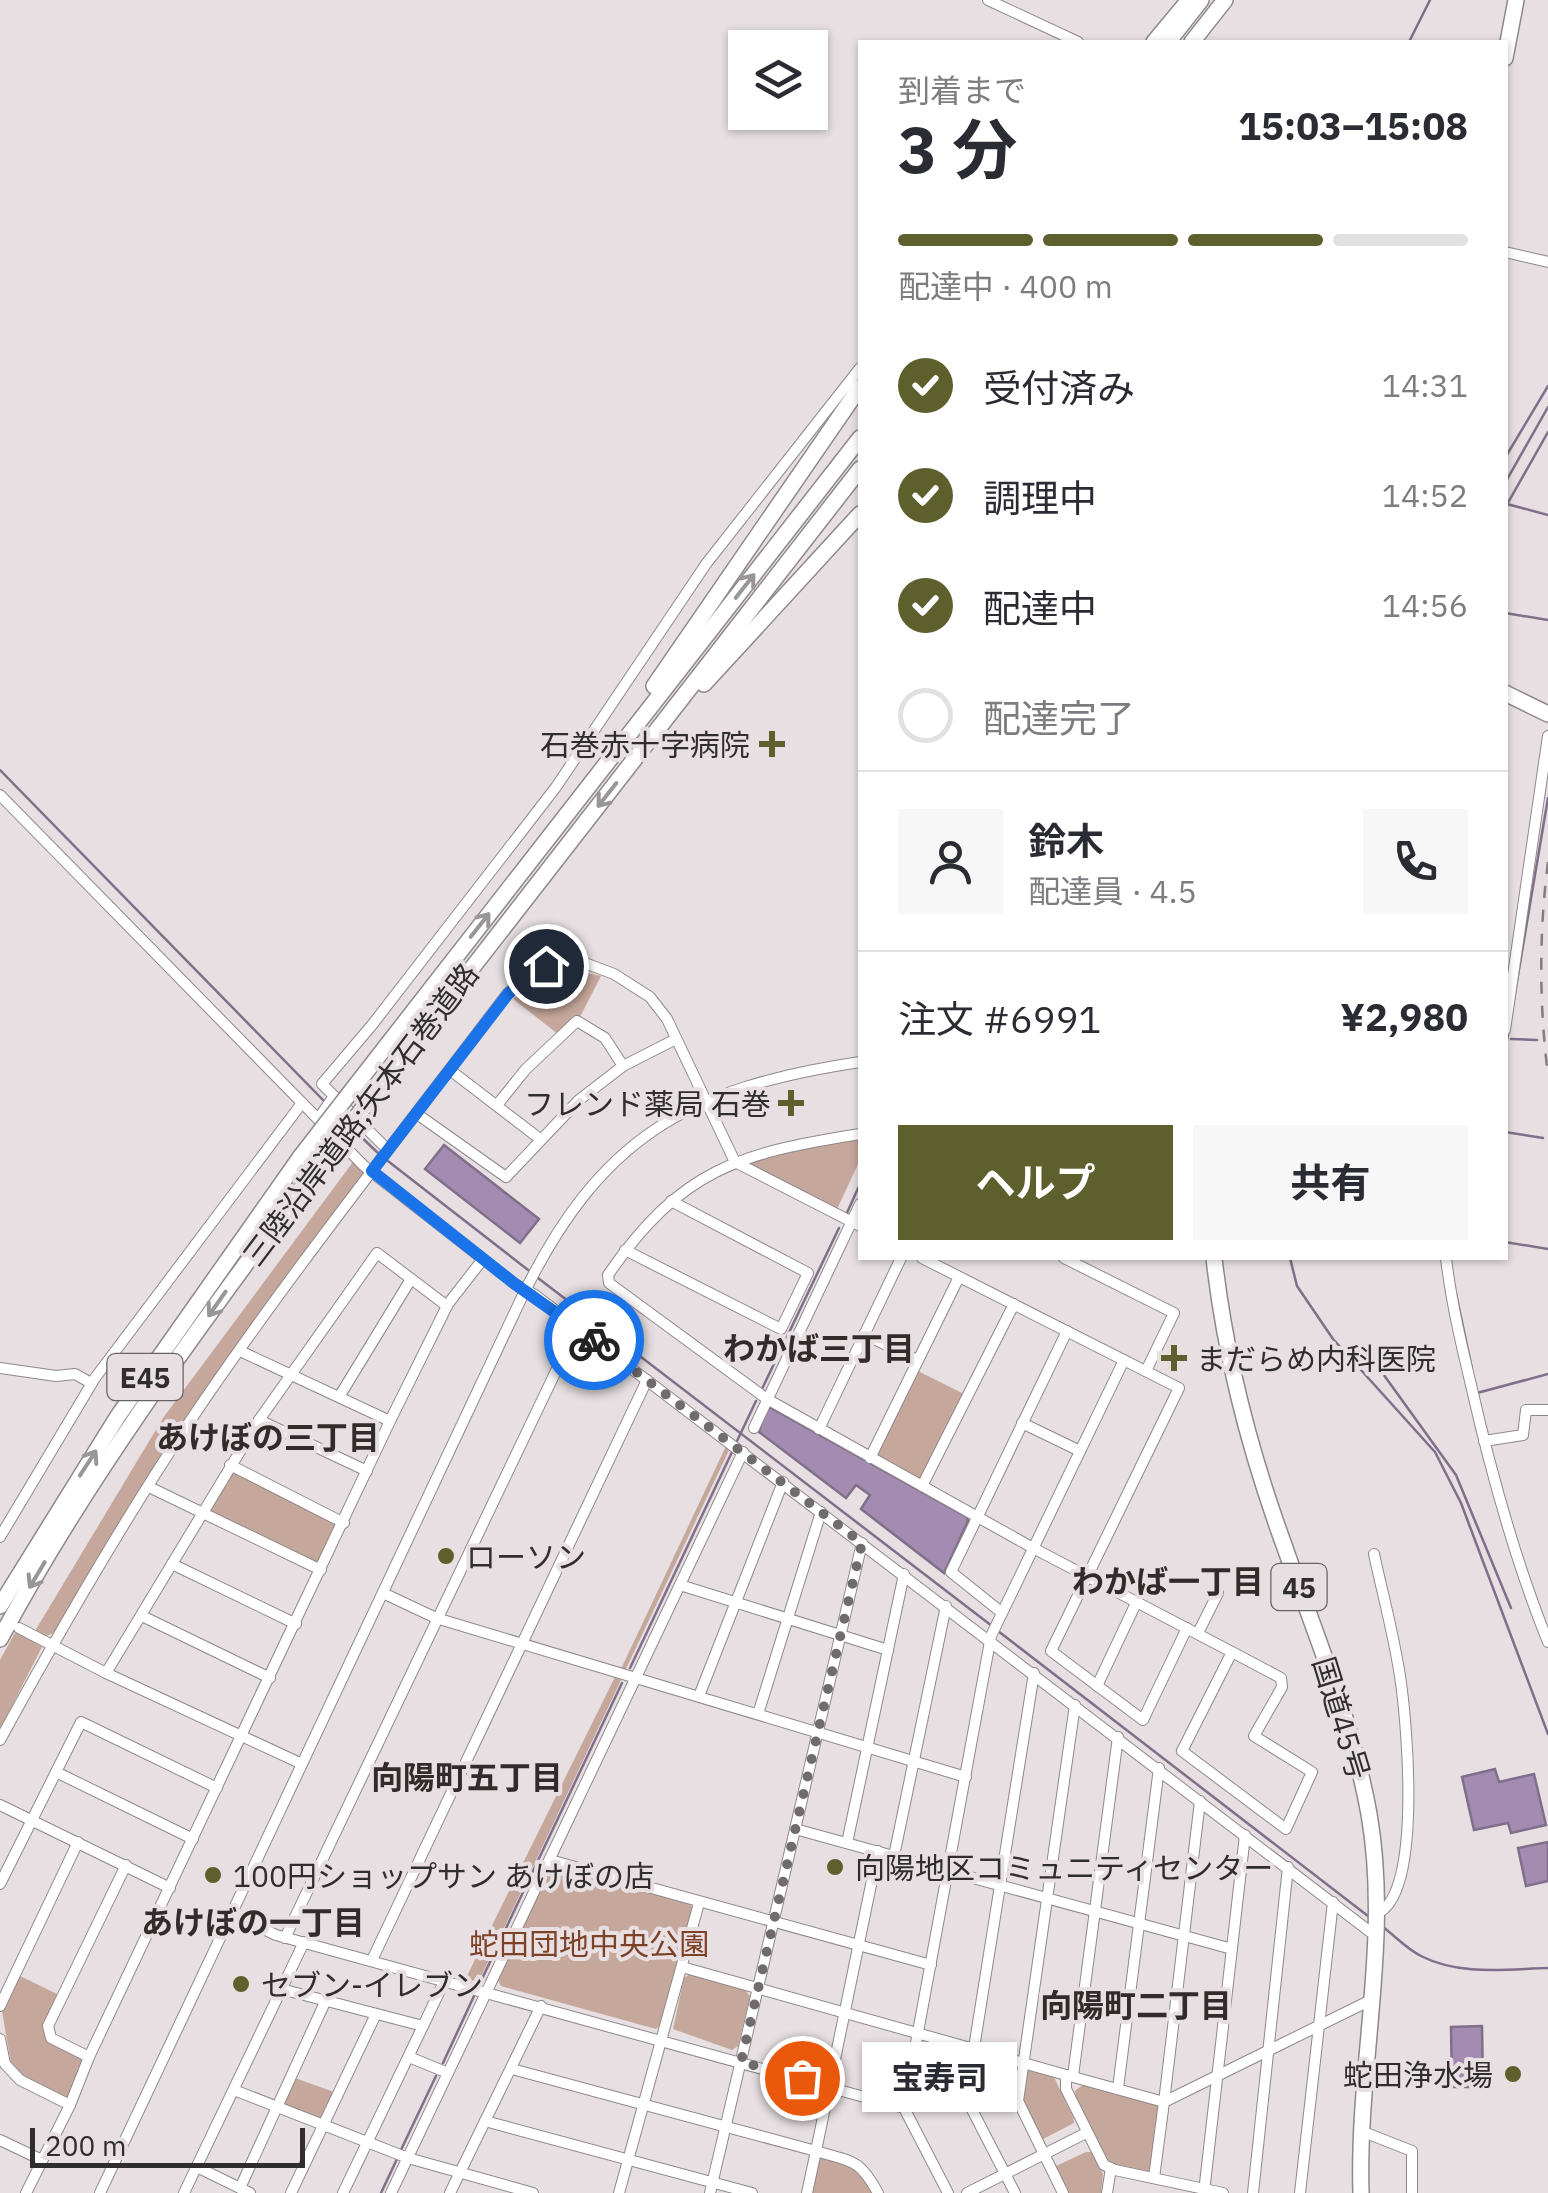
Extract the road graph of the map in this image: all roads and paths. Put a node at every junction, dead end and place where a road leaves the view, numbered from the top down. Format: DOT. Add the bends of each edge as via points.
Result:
graph roads {
  1 [pos="988,0"];
  2 [pos="1189,0"];
  3 [pos="1201,0"];
  4 [pos="1225,0"];
  5 [pos="1516,0"];
  6 [pos="1074,40"];
  7 [pos="1156,40"];
  8 [pos="1170,40"];
  9 [pos="1196,40"];
  10 [pos="1508,42"];
  11 [pos="1508,253"];
  12 [pos="1548,262"];
  13 [pos="858,371"];
  14 [pos="858,390"];
  15 [pos="858,441"];
  16 [pos="858,472"];
  17 [pos="858,516"];
  18 [pos="1508,694"];
  19 [pos="1548,714"];
  20 [pos="1548,736"];
  21 [pos="633,762"];
  22 [pos="0,796"];
  23 [pos="537,852"];
  24 [pos="1508,1009"];
  25 [pos="676,1038"];
  26 [pos="858,1062"];
  27 [pos="623,1066"];
  28 [pos="450,1070"];
  29 [pos="334,1096"];
  30 [pos="705,1101"];
  31 [pos="302,1103"];
  32 [pos="497,1105"];
  33 [pos="417,1114"];
  34 [pos="318,1118"];
  35 [pos="858,1134"];
  36 [pos="540,1139"];
  37 [pos="380,1160"];
  38 [pos="735,1162"];
  39 [pos="671,1201"];
  40 [pos="856,1224"];
  41 [pos="625,1250"];
  42 [pos="483,1259"];
  43 [pos="900,1260"];
  44 [pos="926,1260"];
  45 [pos="1214,1260"];
  46 [pos="1446,1260"];
  47 [pos="1078,1261"];
  48 [pos="960,1277"];
  49 [pos="411,1279"];
  50 [pos="528,1285"];
  51 [pos="1014,1304"];
  52 [pos="447,1306"];
  53 [pos="577,1327"];
  54 [pos="1067,1331"];
  55 [pos="864,1334"];
  56 [pos="240,1351"];
  57 [pos="917,1360"];
  58 [pos="1124,1360"];
  59 [pos="0,1368"];
  60 [pos="1146,1371"];
  61 [pos="289,1372"];
  62 [pos="647,1380"];
  63 [pos="91,1383"];
  64 [pos="339,1397"];
  65 [pos="767,1399"];
  66 [pos="1548,1410"];
  67 [pos="258,1420"];
  68 [pos="390,1421"];
  69 [pos="1022,1423"];
  70 [pos="754,1428"];
  71 [pos="819,1429"];
  72 [pos="1487,1440"];
  73 [pos="1080,1451"];
  74 [pos="743,1452"];
  75 [pos="870,1458"];
  76 [pos="230,1465"];
  77 [pos="367,1470"];
  78 [pos="782,1482"];
  79 [pos="922,1486"];
  80 [pos="149,1487"];
  81 [pos="202,1512"];
  82 [pos="821,1512"];
  83 [pos="977,1517"];
  84 [pos="344,1523"];
  85 [pos="0,1536"];
  86 [pos="862,1543"];
  87 [pos="1033,1548"];
  88 [pos="1374,1554"];
  89 [pos="172,1564"];
  90 [pos="321,1570"];
  91 [pos="904,1574"];
  92 [pos="1088,1576"];
  93 [pos="680,1585"];
  94 [pos="382,1593"];
  95 [pos="1218,1593"];
  96 [pos="1136,1601"];
  97 [pos="734,1602"];
  98 [pos="0,1606"];
  99 [pos="946,1606"];
  100 [pos="142,1616"];
  101 [pos="1000,1616"];
  102 [pos="436,1618"];
  103 [pos="788,1619"];
  104 [pos="296,1624"];
  105 [pos="18,1628"];
  106 [pos="1193,1631"];
  107 [pos="842,1636"];
  108 [pos="991,1638"];
  109 [pos="0,1639"];
  110 [pos="1548,1642"];
  111 [pos="52,1644"];
  112 [pos="521,1645"];
  113 [pos="888,1650"];
  114 [pos="1232,1652"];
  115 [pos="106,1673"];
  116 [pos="1034,1673"];
  117 [pos="270,1678"];
  118 [pos="637,1678"];
  119 [pos="1097,1686"];
  120 [pos="699,1696"];
  121 [pos="1074,1705"];
  122 [pos="758,1714"];
  123 [pos="817,1733"];
  124 [pos="242,1736"];
  125 [pos="1118,1738"];
  126 [pos="0,1740"];
  127 [pos="867,1748"];
  128 [pos="913,1762"];
  129 [pos="302,1764"];
  130 [pos="1159,1768"];
  131 [pos="56,1772"];
  132 [pos="966,1777"];
  133 [pos="217,1788"];
  134 [pos="1200,1800"];
  135 [pos="0,1805"];
  136 [pos="31,1820"];
  137 [pos="796,1829"];
  138 [pos="1245,1835"];
  139 [pos="193,1838"];
  140 [pos="78,1842"];
  141 [pos="847,1843"];
  142 [pos="878,1851"];
  143 [pos="894,1856"];
  144 [pos="550,1860"];
  145 [pos="126,1865"];
  146 [pos="1288,1866"];
  147 [pos="949,1872"];
  148 [pos="0,1884"];
  149 [pos="1000,1886"];
  150 [pos="170,1888"];
  151 [pos="1047,1898"];
  152 [pos="1334,1902"];
  153 [pos="699,1903"];
  154 [pos="1094,1912"];
  155 [pos="232,1914"];
  156 [pos="774,1923"];
  157 [pos="1138,1924"];
  158 [pos="1378,1924"];
  159 [pos="1184,1936"];
  160 [pos="285,1938"];
  161 [pos="304,1942"];
  162 [pos="859,1946"];
  163 [pos="1232,1949"];
  164 [pos="372,1960"];
  165 [pos="931,1965"];
  166 [pos="682,1968"];
  167 [pos="0,1970"];
  168 [pos="13,1976"];
  169 [pos="445,1980"];
  170 [pos="282,1989"];
  171 [pos="758,1989"];
  172 [pos="487,1992"];
  173 [pos="1373,1999"];
  174 [pos="326,2000"];
  175 [pos="0,2006"];
  176 [pos="541,2006"];
  177 [pos="844,2013"];
  178 [pos="376,2014"];
  179 [pos="423,2026"];
  180 [pos="1318,2026"];
  181 [pos="920,2035"];
  182 [pos="0,2039"];
  183 [pos="661,2042"];
  184 [pos="973,2049"];
  185 [pos="1267,2052"];
  186 [pos="409,2057"];
  187 [pos="89,2058"];
  188 [pos="741,2062"];
  189 [pos="1022,2062"];
  190 [pos="512,2069"];
  191 [pos="448,2073"];
  192 [pos="1070,2076"];
  193 [pos="1216,2077"];
  194 [pos="829,2086"];
  195 [pos="1118,2088"];
  196 [pos="234,2090"];
  197 [pos="1164,2102"];
  198 [pos="643,2104"];
  199 [pos="70,2105"];
  200 [pos="276,2106"];
  201 [pos="904,2108"];
  202 [pos="484,2121"];
  203 [pos="324,2124"];
  204 [pos="726,2127"];
  205 [pos="1361,2131"];
  206 [pos="1086,2133"];
  207 [pos="0,2140"];
  208 [pos="368,2142"];
  209 [pos="816,2151"];
  210 [pos="1043,2155"];
  211 [pos="408,2158"];
  212 [pos="629,2159"];
  213 [pos="42,2160"];
  214 [pos="197,2166"];
  215 [pos="1111,2168"];
  216 [pos="460,2173"];
  217 [pos="1005,2174"];
  218 [pos="1154,2178"];
  219 [pos="711,2188"];
  220 [pos="245,2190"];
  221 [pos="508,2190"];
  222 [pos="1204,2191"];
  223 [pos="26,2193"];
  224 [pos="100,2193"];
  225 [pos="184,2193"];
  226 [pos="290,2193"];
  227 [pos="344,2193"];
  228 [pos="391,2193"];
  229 [pos="450,2193"];
  230 [pos="533,2193"];
  231 [pos="620,2193"];
  232 [pos="752,2193"];
  233 [pos="807,2193"];
  234 [pos="878,2193"];
  235 [pos="948,2193"];
  236 [pos="967,2193"];
  237 [pos="1014,2193"];
  238 [pos="1063,2193"];
  239 [pos="1108,2193"];
  240 [pos="1223,2193"];
  241 [pos="1253,2193"];
  242 [pos="1300,2193"];
  243 [pos="1360,2193"];
  244 [pos="1412,2193"];
  1 -- 6 [label="street"];
  2 -- 7 [label="highway"];
  3 -- 8 [label="highway"];
  4 -- 9 [label="highway"];
  5 -- 10 [label="highway"];
  11 -- 12 [label="street"];
  13 -- 29 [label="street" via="706,564 556,787 322,1084"];
  14 -- 23 [label="highway"];
  23 -- 15 [label="highway, 三陸沿岸道路;矢本石巻道路 / E45, one-way"];
  16 -- 21 [label="highway, 三陸沿岸道路;矢本石巻道路 / E45"];
  17 -- 21 [label="highway"];
  18 -- 19 [label="highway"];
  20 -- 24 [label="street"];
  21 -- 109 [label="highway, 三陸沿岸道路;矢本石巻道路 / E45, one-way, bridge" via="241,1270 132,1426"];
  22 -- 31 [label="street"];
  98 -- 23 [label="highway, 三陸沿岸道路;矢本石巻道路 / E45, one-way, bridge" via="118,1416 300,1156"];
  25 -- 27 [label="street"];
  25 -- 28 [label="street" via="650,996 601,968 561,962 516,985"];
  25 -- 30 [label="street"];
  26 -- 30 [label="street" via="768,1079"];
  27 -- 32 [label="street" via="606,1038 577,1021"];
  27 -- 36 [label="street"];
  28 -- 32 [label="street"];
  28 -- 33 [label="street"];
  29 -- 34 [label="street"];
  29 -- 37 [label="street"];
  30 -- 38 [label="street"];
  30 -- 50 [label="street" via="611,1165 567,1215"];
  31 -- 34 [label="street"];
  31 -- 63 [label="street"];
  32 -- 36 [label="street"];
  33 -- 36 [label="street" via="502,1177"];
  33 -- 37 [label="street"];
  34 -- 37 [label="street"];
  35 -- 38 [label="street" via="778,1147"];
  37 -- 42 [label="street"];
  37 -- 56 [label="street"];
  38 -- 39 [label="street"];
  38 -- 40 [label="street"];
  39 -- 41 [label="street"];
  39 -- 41 [label="street" via="808,1272 780,1329"];
  40 -- 65 [label="street"];
  41 -- 65 [label="street" via="609,1283"];
  42 -- 50 [label="street"];
  42 -- 52 [label="street"];
  43 -- 55 [label="street"];
  44 -- 48 [label="street"];
  45 -- 158 [label="highway, 国道45号 / 45" via="1247,1430 1356,1756 1369,1814"];
  46 -- 72 [label="street"];
  47 -- 60 [label="street" via="1174,1313"];
  48 -- 51 [label="street"];
  48 -- 57 [label="street"];
  49 -- 52 [label="street"];
  49 -- 61 [label="street" via="376,1252"];
  49 -- 64 [label="street"];
  50 -- 53 [label="street"];
  50 -- 94 [label="street"];
  51 -- 54 [label="street"];
  51 -- 79 [label="street"];
  52 -- 68 [label="street"];
  53 -- 62 [label="street"];
  53 -- 102 [label="street"];
  54 -- 58 [label="street"];
  54 -- 69 [label="street"];
  55 -- 57 [label="street"];
  55 -- 71 [label="street"];
  56 -- 61 [label="street"];
  56 -- 80 [label="street"];
  57 -- 75 [label="street"];
  58 -- 60 [label="street"];
  58 -- 73 [label="street"];
  59 -- 63 [label="street" via="74,1374"];
  60 -- 92 [label="street" via="1179,1388"];
  61 -- 64 [label="street"];
  61 -- 67 [label="street"];
  62 -- 74 [label="street"];
  62 -- 112 [label="street"];
  63 -- 85 [label="street"];
  64 -- 68 [label="street"];
  65 -- 70 [label="street"];
  65 -- 71 [label="street"];
  66 -- 72 [label="street" via="1525,1411 1523,1435"];
  67 -- 76 [label="street"];
  67 -- 77 [label="street"];
  68 -- 77 [label="street"];
  69 -- 73 [label="street"];
  69 -- 83 [label="street"];
  71 -- 75 [label="street"];
  72 -- 110 [label="street" via="1516,1562"];
  73 -- 87 [label="street"];
  74 -- 78 [label="street"];
  74 -- 93 [label="street"];
  75 -- 79 [label="street"];
  76 -- 81 [label="street"];
  76 -- 84 [label="street"];
  77 -- 84 [label="street"];
  78 -- 82 [label="street"];
  78 -- 97 [label="street"];
  79 -- 83 [label="street"];
  80 -- 81 [label="street"];
  80 -- 111 [label="street"];
  81 -- 89 [label="street"];
  81 -- 90 [label="street"];
  82 -- 86 [label="street"];
  82 -- 103 [label="street"];
  83 -- 87 [label="street"];
  83 -- 101 [label="street" via="951,1572"];
  84 -- 90 [label="street"];
  86 -- 91 [label="street"];
  86 -- 107 [label="street"];
  87 -- 92 [label="street"];
  87 -- 101 [label="street"];
  88 -- 158 [label="street" via="1407,1745 1407,1839 1393,1901"];
  89 -- 100 [label="street"];
  89 -- 104 [label="street"];
  90 -- 104 [label="street"];
  91 -- 99 [label="street"];
  91 -- 113 [label="street"];
  92 -- 96 [label="street"];
  92 -- 119 [label="street" via="1051,1651"];
  93 -- 97 [label="street"];
  93 -- 118 [label="street"];
  94 -- 102 [label="street"];
  94 -- 129 [label="street"];
  95 -- 106 [label="street"];
  96 -- 106 [label="street"];
  96 -- 119 [label="street"];
  97 -- 103 [label="street"];
  97 -- 120 [label="street"];
  99 -- 108 [label="street"];
  99 -- 128 [label="street"];
  100 -- 115 [label="street"];
  100 -- 117 [label="street"];
  101 -- 108 [label="street"];
  102 -- 112 [label="street"];
  102 -- 160 [label="street"];
  103 -- 107 [label="street"];
  103 -- 122 [label="street"];
  104 -- 117 [label="street"];
  105 -- 111 [label="street"];
  106 -- 114 [label="street"];
  106 -- 119 [label="street" via="1142,1720"];
  107 -- 113 [label="street"];
  107 -- 123 [label="street"];
  108 -- 116 [label="street"];
  108 -- 132 [label="street"];
  111 -- 115 [label="street"];
  111 -- 126 [label="street"];
  112 -- 118 [label="street"];
  112 -- 164 [label="street"];
  113 -- 127 [label="street"];
  114 -- 114 [label="street" via="1182,1751 1286,1829 1312,1772 1254,1736 1281,1678"];
  115 -- 124 [label="street"];
  116 -- 121 [label="street"];
  116 -- 149 [label="street"];
  117 -- 124 [label="street"];
  118 -- 120 [label="street"];
  118 -- 144 [label="street"];
  120 -- 122 [label="street"];
  121 -- 125 [label="street"];
  121 -- 151 [label="street"];
  122 -- 123 [label="street"];
  123 -- 127 [label="street"];
  123 -- 137 [label="street"];
  124 -- 129 [label="street"];
  124 -- 133 [label="street"];
  125 -- 130 [label="street"];
  125 -- 154 [label="street"];
  127 -- 128 [label="street"];
  127 -- 141 [label="street"];
  128 -- 132 [label="street"];
  128 -- 143 [label="street"];
  129 -- 155 [label="street"];
  130 -- 134 [label="street"];
  130 -- 157 [label="street"];
  131 -- 133 [label="street" via="81,1722"];
  131 -- 136 [label="street"];
  131 -- 139 [label="street"];
  132 -- 147 [label="street"];
  133 -- 139 [label="street"];
  134 -- 138 [label="street"];
  134 -- 159 [label="street"];
  135 -- 136 [label="street"];
  136 -- 140 [label="street"];
  136 -- 148 [label="street"];
  137 -- 141 [label="street"];
  137 -- 156 [label="street"];
  138 -- 146 [label="street"];
  138 -- 163 [label="street"];
  139 -- 150 [label="street"];
  140 -- 145 [label="street"];
  140 -- 168 [label="street"];
  141 -- 142 [label="street"];
  142 -- 143 [label="street"];
  142 -- 162 [label="street"];
  143 -- 147 [label="street"];
  144 -- 153 [label="street"];
  144 -- 172 [label="street"];
  145 -- 150 [label="street"];
  145 -- 187 [label="street" via="48,2026 51,2038"];
  146 -- 152 [label="street"];
  146 -- 185 [label="street"];
  147 -- 149 [label="street"];
  147 -- 165 [label="street"];
  149 -- 151 [label="street"];
  149 -- 184 [label="street"];
  150 -- 187 [label="street"];
  151 -- 154 [label="street"];
  151 -- 189 [label="street"];
  152 -- 158 [label="street"];
  152 -- 180 [label="street"];
  153 -- 156 [label="street"];
  153 -- 166 [label="street"];
  154 -- 157 [label="street"];
  154 -- 192 [label="street"];
  155 -- 160 [label="street"];
  155 -- 224 [label="street"];
  156 -- 162 [label="street"];
  156 -- 171 [label="street"];
  157 -- 159 [label="street"];
  157 -- 195 [label="street"];
  158 -- 173 [label="highway, 国道45号 / 45"];
  159 -- 163 [label="street"];
  159 -- 197 [label="street"];
  160 -- 161 [label="street"];
  161 -- 164 [label="street"];
  161 -- 170 [label="street"];
  162 -- 165 [label="street"];
  162 -- 177 [label="street"];
  163 -- 193 [label="street"];
  164 -- 169 [label="street"];
  165 -- 181 [label="street"];
  166 -- 171 [label="street"];
  166 -- 183 [label="street"];
  167 -- 168 [label="street"];
  168 -- 175 [label="street"];
  169 -- 172 [label="street"];
  169 -- 179 [label="street"];
  170 -- 174 [label="street"];
  170 -- 196 [label="street"];
  171 -- 177 [label="street"];
  171 -- 188 [label="street"];
  172 -- 176 [label="street"];
  172 -- 191 [label="street"];
  173 -- 180 [label="street"];
  173 -- 205 [label="highway, 国道45号 / 45"];
  174 -- 178 [label="street"];
  174 -- 200 [label="street"];
  176 -- 183 [label="street"];
  176 -- 190 [label="street"];
  177 -- 181 [label="street"];
  177 -- 194 [label="street"];
  178 -- 179 [label="street"];
  178 -- 203 [label="street"];
  179 -- 186 [label="street"];
  180 -- 185 [label="street"];
  180 -- 242 [label="street"];
  181 -- 184 [label="street"];
  181 -- 201 [label="street"];
  182 -- 199 [label="street" via="5,2064 20,2080"];
  183 -- 188 [label="street"];
  183 -- 198 [label="street"];
  184 -- 189 [label="street"];
  184 -- 217 [label="street" via="966,2098"];
  185 -- 193 [label="street"];
  185 -- 241 [label="street"];
  186 -- 191 [label="street"];
  186 -- 208 [label="street"];
  187 -- 199 [label="street"];
  188 -- 194 [label="street"];
  188 -- 204 [label="street"];
  189 -- 192 [label="street"];
  189 -- 210 [label="street" via="1018,2101"];
  190 -- 198 [label="street"];
  190 -- 202 [label="street"];
  191 -- 211 [label="street"];
  192 -- 195 [label="street"];
  192 -- 206 [label="street" via="1066,2090"];
  193 -- 197 [label="street"];
  193 -- 222 [label="street"];
  194 -- 201 [label="street"];
  194 -- 209 [label="street"];
  195 -- 197 [label="street"];
  196 -- 200 [label="street"];
  196 -- 214 [label="street"];
  197 -- 218 [label="street"];
  198 -- 204 [label="street"];
  198 -- 212 [label="street"];
  199 -- 213 [label="street"];
  200 -- 203 [label="street"];
  200 -- 220 [label="street"];
  201 -- 235 [label="street"];
  202 -- 212 [label="street"];
  202 -- 216 [label="street"];
  203 -- 208 [label="street"];
  203 -- 226 [label="street"];
  204 -- 209 [label="street"];
  204 -- 219 [label="street"];
  205 -- 243 [label="highway, 国道45号 / 45"];
  205 -- 244 [label="street" via="1412,2151"];
  206 -- 210 [label="street"];
  206 -- 215 [label="street"];
  207 -- 213 [label="street"];
  208 -- 211 [label="street"];
  208 -- 227 [label="street"];
  209 -- 233 [label="street"];
  209 -- 234 [label="street" via="858,2164"];
  210 -- 217 [label="street"];
  210 -- 238 [label="street"];
  211 -- 216 [label="street"];
  211 -- 228 [label="street"];
  212 -- 219 [label="street"];
  212 -- 231 [label="street"];
  213 -- 223 [label="street"];
  214 -- 220 [label="street"];
  214 -- 225 [label="street"];
  215 -- 218 [label="street"];
  215 -- 239 [label="street"];
  216 -- 221 [label="street"];
  216 -- 229 [label="street"];
  217 -- 236 [label="street"];
  217 -- 237 [label="street"];
  218 -- 222 [label="street"];
  219 -- 232 [label="street"];
  221 -- 230 [label="street"];
  222 -- 240 [label="street"];
}
